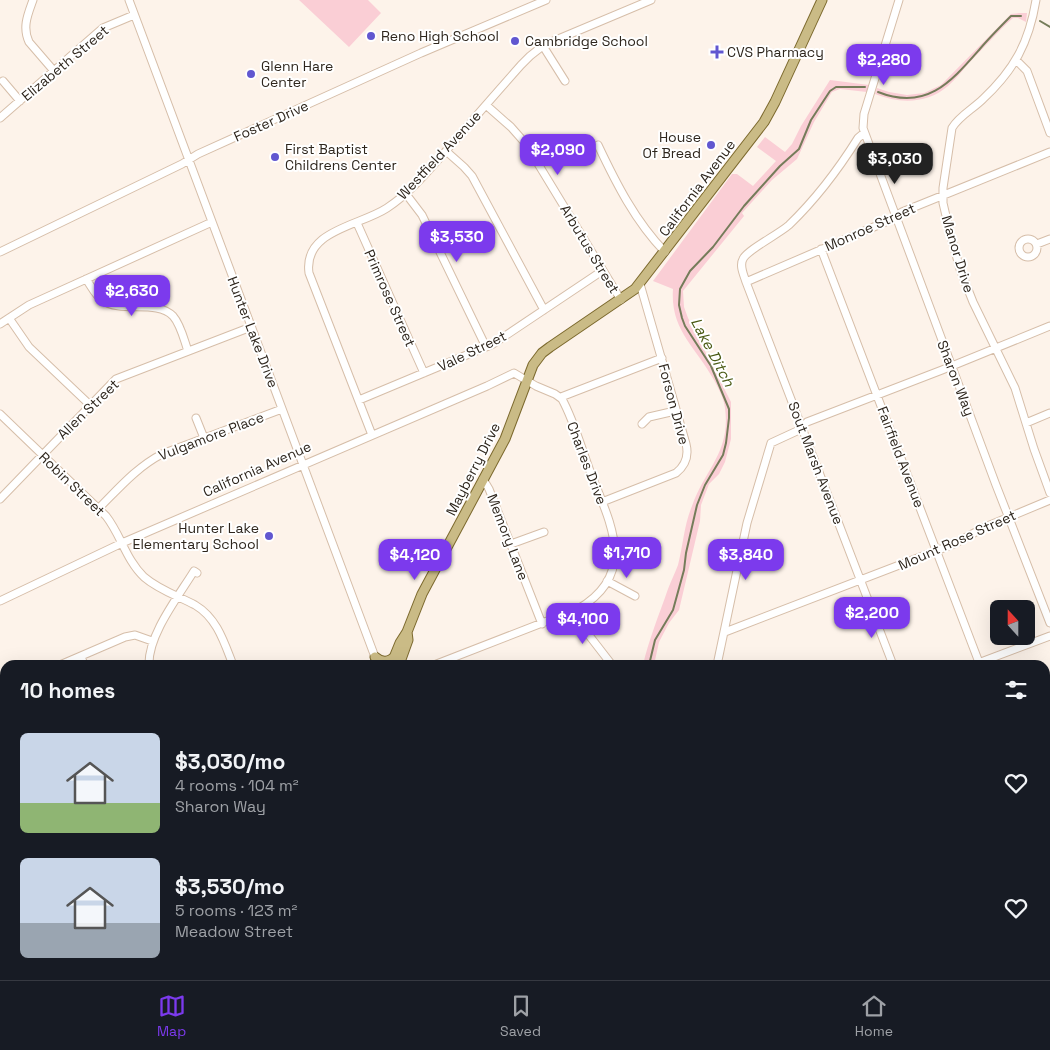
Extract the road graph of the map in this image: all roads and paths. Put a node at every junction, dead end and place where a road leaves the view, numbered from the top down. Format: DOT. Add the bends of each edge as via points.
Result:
graph roads {
  1 [pos="33,0"];
  2 [pos="129,0"];
  3 [pos="546,0"];
  4 [pos="652,0"];
  5 [pos="899,0"];
  6 [pos="1036,0"];
  7 [pos="819,2"];
  8 [pos="134,15"];
  9 [pos="543,46"];
  10 [pos="1017,60"];
  11 [pos="54,70"];
  12 [pos="564,81"];
  13 [pos="3,82"];
  14 [pos="20,101"];
  15 [pos="486,105"];
  16 [pos="0,118"];
  17 [pos="864,133"];
  18 [pos="1050,133"];
  19 [pos="598,145"];
  20 [pos="446,150"];
  21 [pos="1050,152"];
  22 [pos="189,159"];
  23 [pos="406,194"];
  24 [pos="943,195"];
  25 [pos="896,216"];
  26 [pos="212,222"];
  27 [pos="357,223"];
  28 [pos="1050,239"];
  29 [pos="1037,244"];
  30 [pos="821,249"];
  31 [pos="0,252"];
  32 [pos="665,252"];
  33 [pos="602,271"];
  34 [pos="86,279"];
  35 [pos="746,282"];
  36 [pos="640,284"];
  37 [pos="621,300"];
  38 [pos="544,310"];
  39 [pos="9,318"];
  40 [pos="0,324"];
  41 [pos="1050,326"];
  42 [pos="251,327"];
  43 [pos="486,347"];
  44 [pos="550,347"];
  45 [pos="995,348"];
  46 [pos="188,351"];
  47 [pos="662,358"];
  48 [pos="952,366"];
  49 [pos="424,374"];
  50 [pos="527,380"];
  51 [pos="877,395"];
  52 [pos="561,397"];
  53 [pos="359,400"];
  54 [pos="90,405"];
  55 [pos="282,409"];
  56 [pos="675,410"];
  57 [pos="1050,413"];
  58 [pos="0,414"];
  59 [pos="196,418"];
  60 [pos="1026,423"];
  61 [pos="642,424"];
  62 [pos="802,426"];
  63 [pos="372,435"];
  64 [pos="204,438"];
  65 [pos="42,455"];
  66 [pos="304,465"];
  67 [pos="483,480"];
  68 [pos="1050,493"];
  69 [pos="0,499"];
  70 [pos="1050,500"];
  71 [pos="602,502"];
  72 [pos="99,508"];
  73 [pos="1009,517"];
  74 [pos="544,532"];
  75 [pos="122,543"];
  76 [pos="511,544"];
  77 [pos="937,551"];
  78 [pos="197,573"];
  79 [pos="861,580"];
  80 [pos="607,581"];
  81 [pos="635,596"];
  82 [pos="178,597"];
  83 [pos="0,601"];
  84 [pos="571,612"];
  85 [pos="1050,623"];
  86 [pos="542,624"];
  87 [pos="724,632"];
  88 [pos="1050,636"];
  89 [pos="152,641"];
  90 [pos="81,656"];
  91 [pos="454,657"];
  92 [pos="72,660"];
  93 [pos="82,660"];
  94 [pos="149,660"];
  95 [pos="231,660"];
  96 [pos="376,660"];
  97 [pos="400,660"];
  98 [pos="446,660"];
  99 [pos="456,660"];
  100 [pos="608,660"];
  101 [pos="718,660"];
  102 [pos="891,660"];
  103 [pos="977,660"];
  104 [pos="988,660"];
  1 -- 11 [label="street" via="25,26 26,36"];
  2 -- 8 [label="street, Hunter Lake Drive"];
  3 -- 22 [label="street, Foster Drive"];
  4 -- 9 [label="street, Westfield Avenue"];
  5 -- 17 [label="street" via="864,114"];
  6 -- 10 [label="street, Manor Drive"];
  7 -- 32 [label="main road, California Avenue" via="764,122"];
  8 -- 11 [label="street, Elizabeth Street" via="103,28"];
  8 -- 22 [label="street, Hunter Lake Drive"];
  9 -- 12 [label="street"];
  9 -- 15 [label="street, Westfield Avenue"];
  10 -- 18 [label="street" via="1026,70"];
  10 -- 24 [label="street, Manor Drive" via="991,91 952,128"];
  11 -- 14 [label="street, Elizabeth Street"];
  13 -- 14 [label="street"];
  14 -- 16 [label="street, Elizabeth Street"];
  15 -- 20 [label="street, Westfield Avenue"];
  15 -- 33 [label="street, Arbutus Street" via="526,144"];
  17 -- 25 [label="street, Sharon Way"];
  17 -- 35 [label="street, Sout Marsh Avenue" via="811,202 788,225 746,255 742,261"];
  19 -- 32 [label="street" via="626,200"];
  20 -- 23 [label="street, Westfield Avenue"];
  20 -- 38 [label="street" via="476,182"];
  21 -- 24 [label="street, Monroe Street"];
  22 -- 26 [label="street, Hunter Lake Drive"];
  22 -- 31 [label="street, Foster Drive"];
  23 -- 27 [label="street, Westfield Avenue" via="386,209"];
  23 -- 43 [label="street" via="422,215"];
  24 -- 25 [label="street, Monroe Street"];
  24 -- 45 [label="street, Manor Drive" via="960,269"];
  25 -- 30 [label="street, Monroe Street"];
  25 -- 48 [label="street, Sharon Way"];
  26 -- 34 [label="street"];
  26 -- 42 [label="street, Hunter Lake Drive"];
  27 -- 49 [label="street, Primrose Street"];
  27 -- 53 [label="street, Westfield Avenue" via="318,242 310,253 308,266"];
  28 -- 29 [label="street"];
  30 -- 35 [label="street, Monroe Street"];
  30 -- 51 [label="street, Fairfield Avenue"];
  32 -- 36 [label="main road, California Avenue"];
  33 -- 37 [label="street, Arbutus Street"];
  33 -- 38 [label="street, Vale Street"];
  34 -- 39 [label="street" via="29,305"];
  34 -- 46 [label="street" via="107,303 160,309 170,314 178,323"];
  35 -- 62 [label="street, Sout Marsh Avenue"];
  36 -- 37 [label="main road, California Avenue"];
  36 -- 47 [label="street, Forson Drive"];
  37 -- 44 [label="main road, California Avenue"];
  38 -- 43 [label="street, Vale Street"];
  39 -- 40 [label="street"];
  39 -- 54 [label="street" via="29,347"];
  41 -- 45 [label="street"];
  42 -- 46 [label="street, Allen Street"];
  42 -- 55 [label="street, Hunter Lake Drive"];
  43 -- 49 [label="street, Vale Street"];
  44 -- 50 [label="main road, Mayberry Drive" via="536,361"];
  45 -- 48 [label="street"];
  45 -- 60 [label="street, Manor Drive" via="1010,376"];
  46 -- 54 [label="street, Allen Street" via="116,379"];
  47 -- 52 [label="street"];
  47 -- 56 [label="street, Forson Drive"];
  48 -- 51 [label="street"];
  48 -- 73 [label="street, Sharon Way"];
  49 -- 53 [label="street, Vale Street"];
  50 -- 52 [label="street"];
  50 -- 63 [label="street, California Avenue" via="519,374 510,374"];
  50 -- 67 [label="main road, Mayberry Drive" via="505,439"];
  51 -- 62 [label="street"];
  51 -- 77 [label="street, Fairfield Avenue"];
  52 -- 71 [label="street, Charles Drive"];
  53 -- 63 [label="street, Westfield Avenue"];
  54 -- 65 [label="street, Allen Street"];
  55 -- 64 [label="street, Vulgamore Place"];
  55 -- 66 [label="street, Hunter Lake Drive"];
  56 -- 61 [label="street" via="650,417"];
  56 -- 71 [label="street, Forson Drive" via="687,448 683,467 667,477"];
  57 -- 60 [label="street"];
  58 -- 65 [label="street, Robin Street"];
  59 -- 64 [label="street"];
  60 -- 68 [label="street, Manor Drive"];
  62 -- 79 [label="street, Sout Marsh Avenue"];
  62 -- 87 [label="street" via="798,431 774,440 768,447 747,523"];
  63 -- 66 [label="street, California Avenue"];
  64 -- 72 [label="street, Vulgamore Place" via="146,463"];
  65 -- 69 [label="street, Allen Street"];
  65 -- 72 [label="street, Robin Street"];
  66 -- 75 [label="street, California Avenue"];
  66 -- 96 [label="street, Hunter Lake Drive"];
  67 -- 76 [label="street, Memory Lane"];
  67 -- 97 [label="main road, Mayberry Drive" via="422,594"];
  70 -- 73 [label="street, Mount Rose Street"];
  71 -- 80 [label="street, Charles Drive" via="616,548"];
  72 -- 75 [label="street, Robin Street"];
  73 -- 77 [label="street, Mount Rose Street"];
  73 -- 85 [label="street, Sharon Way"];
  74 -- 76 [label="street"];
  75 -- 82 [label="street, Robin Street" via="144,576"];
  75 -- 83 [label="street, California Avenue"];
  76 -- 86 [label="street, Memory Lane"];
  77 -- 79 [label="street, Mount Rose Street"];
  77 -- 103 [label="street, Fairfield Avenue"];
  78 -- 82 [label="street" via="194,571"];
  79 -- 87 [label="street, Mount Rose Street"];
  79 -- 102 [label="street, Sout Marsh Avenue"];
  80 -- 81 [label="street"];
  80 -- 84 [label="street, Charles Drive" via="592,600"];
  82 -- 89 [label="street"];
  82 -- 95 [label="street, Robin Street" via="195,605 210,618 221,634"];
  84 -- 86 [label="street, Charles Drive"];
  84 -- 100 [label="street"];
  86 -- 91 [label="street, Charles Drive"];
  87 -- 101 [label="street"];
  88 -- 104 [label="street"];
  89 -- 90 [label="street" via="130,636"];
  89 -- 94 [label="street"];
  90 -- 92 [label="street"];
  90 -- 93 [label="street"];
  91 -- 98 [label="street, Charles Drive"];
  91 -- 99 [label="street"];
}
